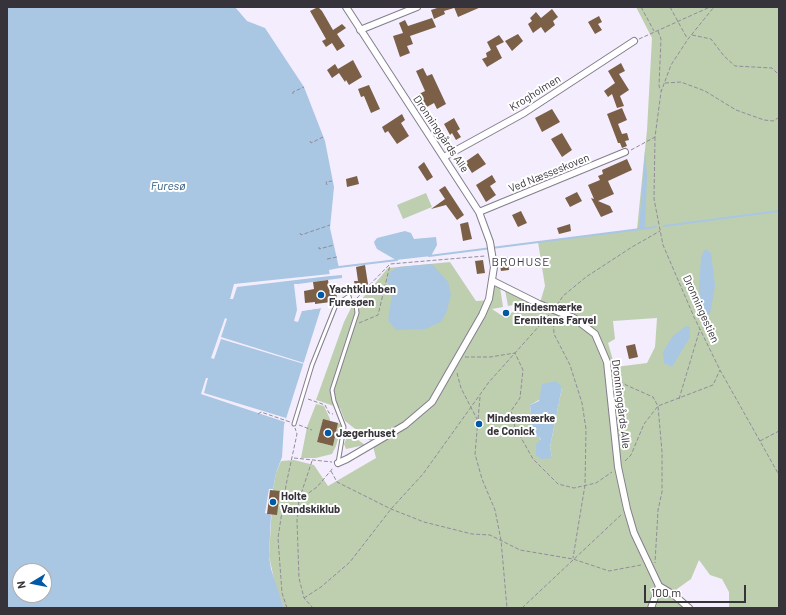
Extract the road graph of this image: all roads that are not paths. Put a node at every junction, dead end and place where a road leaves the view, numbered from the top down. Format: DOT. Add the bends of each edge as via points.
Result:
graph roads {
  1 [pos="346,7"];
  2 [pos="417,7"];
  3 [pos="360,30"];
  4 [pos="634,41"];
  5 [pos="625,152"];
  6 [pos="444,158"];
  7 [pos="480,212"];
  8 [pos="493,281"];
  9 [pos="294,424"];
  10 [pos="338,463"];
  11 [pos="659,586"];
  12 [pos="651,608"];
  13 [pos="689,608"];
  1 -- 3 [label="street, Dronninggårds Alle"];
  2 -- 3 [label="street"];
  3 -- 6 [label="street, Dronninggårds Alle"];
  4 -- 6 [label="street, Krogholmen" via="524,113"];
  5 -- 7 [label="street, Ved Næsseskoven"];
  6 -- 7 [label="street, Dronninggårds Alle"];
  7 -- 8 [label="street, Dronninggårds Alle" via="490,242 494,267"];
  8 -- 10 [label="street, Dronninggårds Alle" via="487,304 432,402 406,425"];
  8 -- 11 [label="street, Dronninggårds Alle" via="574,318 595,334 602,348 608,372 618,467 627,509"];
  9 -- 10 [label="lane" via="336,304 349,296 358,309 332,390 344,427"];
  11 -- 12 [label="street"];
  11 -- 13 [label="street"];
}
